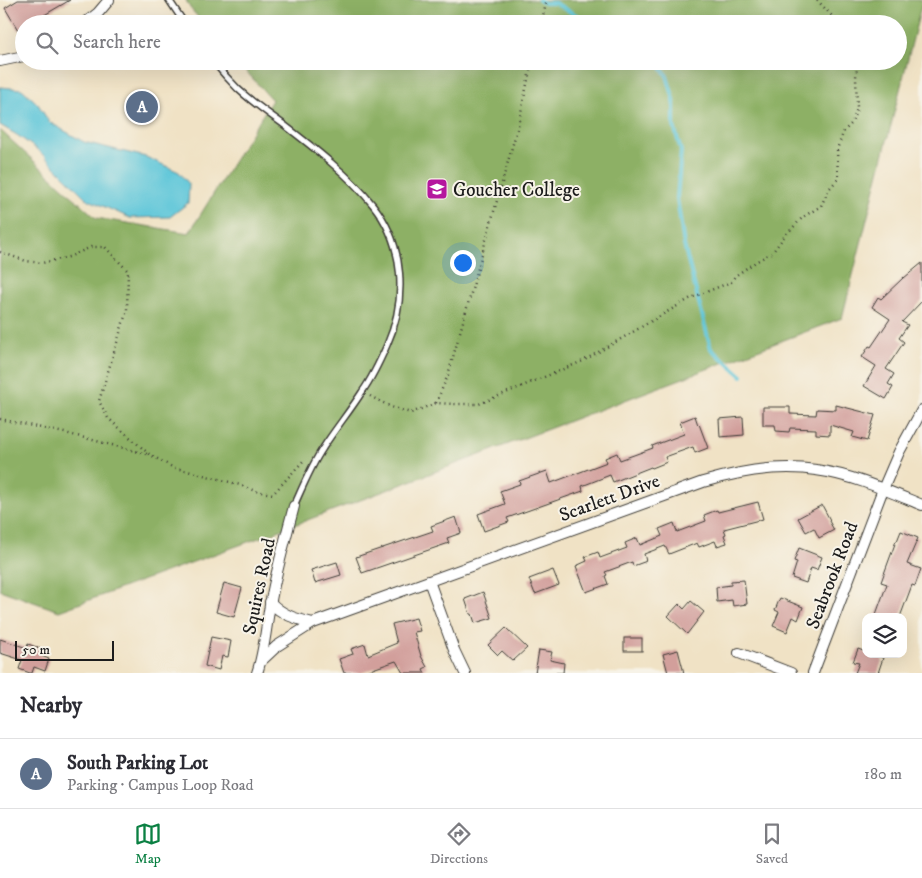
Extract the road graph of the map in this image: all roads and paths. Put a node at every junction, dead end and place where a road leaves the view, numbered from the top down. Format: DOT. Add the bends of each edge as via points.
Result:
graph roads {
  1 [pos="109,0"];
  2 [pos="169,0"];
  3 [pos="547,0"];
  4 [pos="817,0"];
  5 [pos="94,15"];
  6 [pos="179,15"];
  7 [pos="543,15"];
  8 [pos="831,15"];
  9 [pos="15,58"];
  10 [pos="0,60"];
  11 [pos="221,70"];
  12 [pos="530,70"];
  13 [pos="857,70"];
  14 [pos="0,252"];
  15 [pos="362,393"];
  16 [pos="436,403"];
  17 [pos="922,410"];
  18 [pos="0,419"];
  19 [pos="321,450"];
  20 [pos="149,454"];
  21 [pos="883,488"];
  22 [pos="922,505"];
  23 [pos="294,506"];
  24 [pos="429,581"];
  25 [pos="270,602"];
  26 [pos="313,623"];
  27 [pos="738,653"];
  28 [pos="262,661"];
  29 [pos="257,673"];
  30 [pos="465,673"];
  31 [pos="791,673"];
  32 [pos="813,673"];
  1 -- 5 [label="street"];
  2 -- 6 [label="lane"];
  3 -- 7 [label="path"];
  4 -- 8 [label="path"];
  9 -- 10 [label="street"];
  11 -- 15 [label="lane" via="239,89 350,181 373,206 392,238 400,288 396,323"];
  12 -- 16 [label="path" via="518,126 448,375"];
  13 -- 16 [label="path" via="857,108 837,149 838,179 828,189 821,206 803,217 772,253 756,261 731,282 691,298 583,361 479,404"];
  14 -- 20 [label="path" via="42,263 69,257 91,247 105,247 128,271 127,310 98,401 108,418"];
  15 -- 16 [label="path" via="411,413"];
  15 -- 19 [label="lane"];
  17 -- 21 [label="street, Seabrook Road"];
  18 -- 20 [label="path"];
  19 -- 20 [label="path" via="303,460 273,494 172,468"];
  19 -- 23 [label="lane"];
  21 -- 22 [label="street, Scarlett Drive"];
  21 -- 24 [label="street, Scarlett Drive" via="816,470 790,468 737,473 702,482"];
  21 -- 32 [label="street, Seabrook Road"];
  23 -- 25 [label="street, Squires Road"];
  24 -- 26 [label="street, Scarlett Drive"];
  24 -- 30 [label="street"];
  25 -- 26 [label="street" via="285,615"];
  25 -- 28 [label="street, Squires Road"];
  26 -- 28 [label="street, Scarlett Drive" via="277,646"];
  27 -- 31 [label="street"];
  28 -- 29 [label="street, Squires Road"];
}
